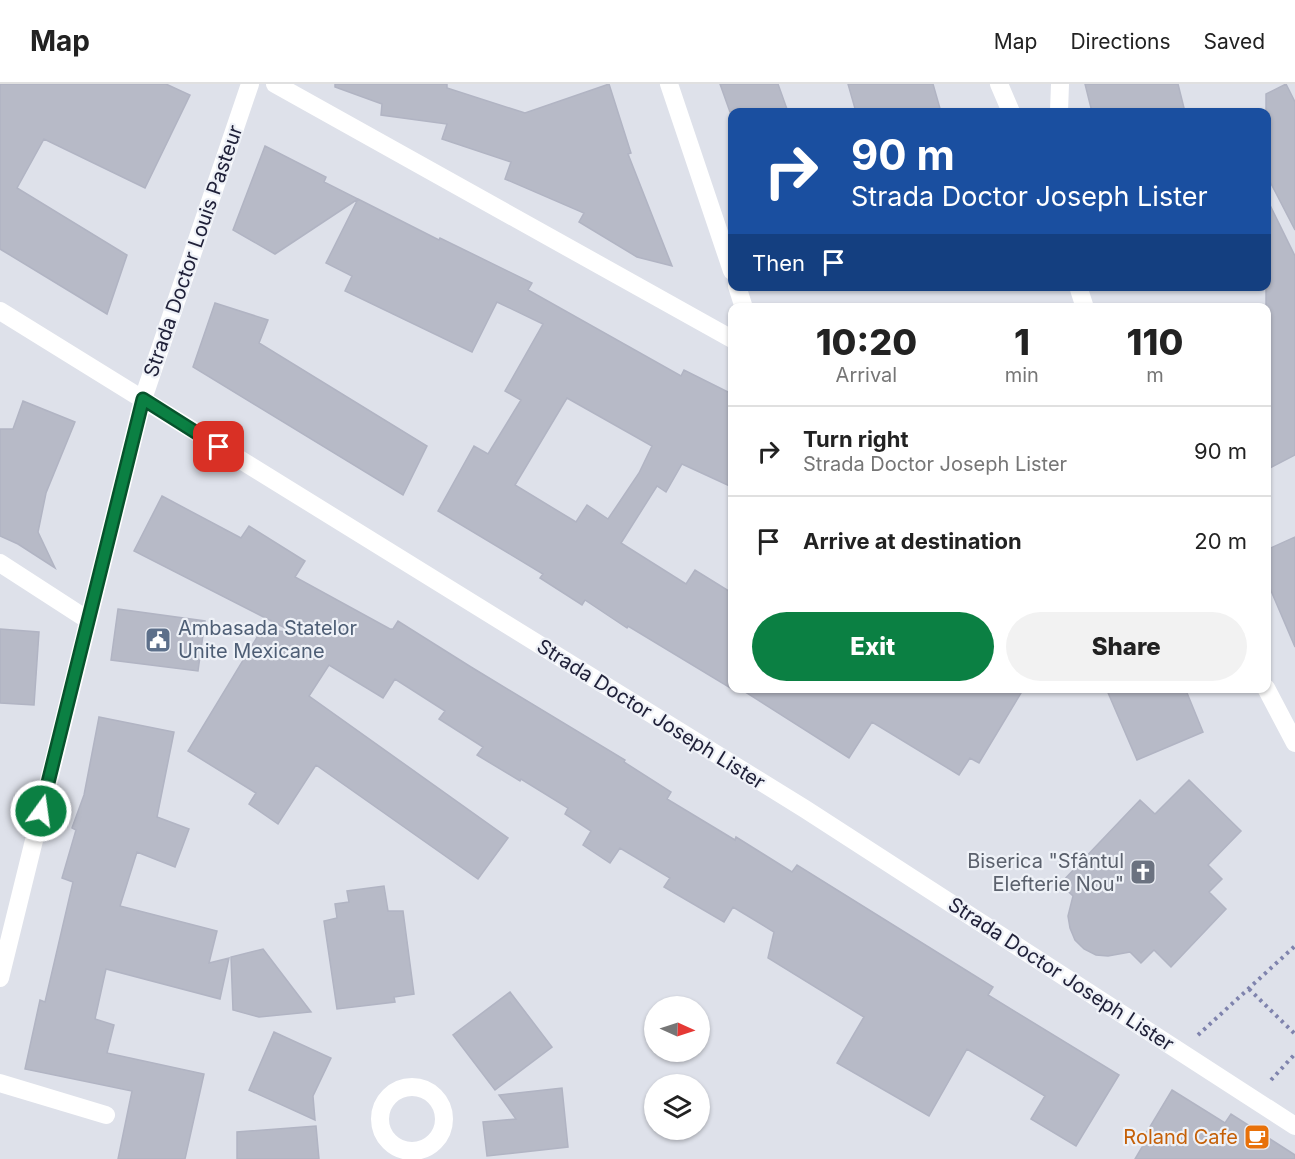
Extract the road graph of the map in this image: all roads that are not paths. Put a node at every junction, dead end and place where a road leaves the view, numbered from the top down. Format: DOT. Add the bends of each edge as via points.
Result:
graph roads {
  1 [pos="250,84"];
  2 [pos="275,84"];
  3 [pos="669,84"];
  4 [pos="999,84"];
  5 [pos="1060,84"];
  6 [pos="1009,108"];
  7 [pos="1059,108"];
  8 [pos="728,259"];
  9 [pos="0,311"];
  10 [pos="728,337"];
  11 [pos="143,399"];
  12 [pos="0,563"];
  13 [pos="88,620"];
  14 [pos="1269,693"];
  15 [pos="1295,743"];
  16 [pos="0,978"];
  17 [pos="0,1083"];
  18 [pos="106,1115"];
  19 [pos="1295,1126"];
  1 -- 11 [label="street, Strada Doctor Louis Pasteur"];
  2 -- 10 [label="street"];
  3 -- 8 [label="street"];
  4 -- 6 [label="street"];
  5 -- 7 [label="street"];
  9 -- 11 [label="street, Strada Doctor Joseph Lister"];
  11 -- 13 [label="street, Strada Doctor Louis Pasteur"];
  11 -- 19 [label="street, Strada Doctor Joseph Lister" via="805,809"];
  12 -- 13 [label="street"];
  13 -- 16 [label="street, Strada Doctor Louis Pasteur"];
  14 -- 15 [label="street"];
  17 -- 18 [label="street"];
}
